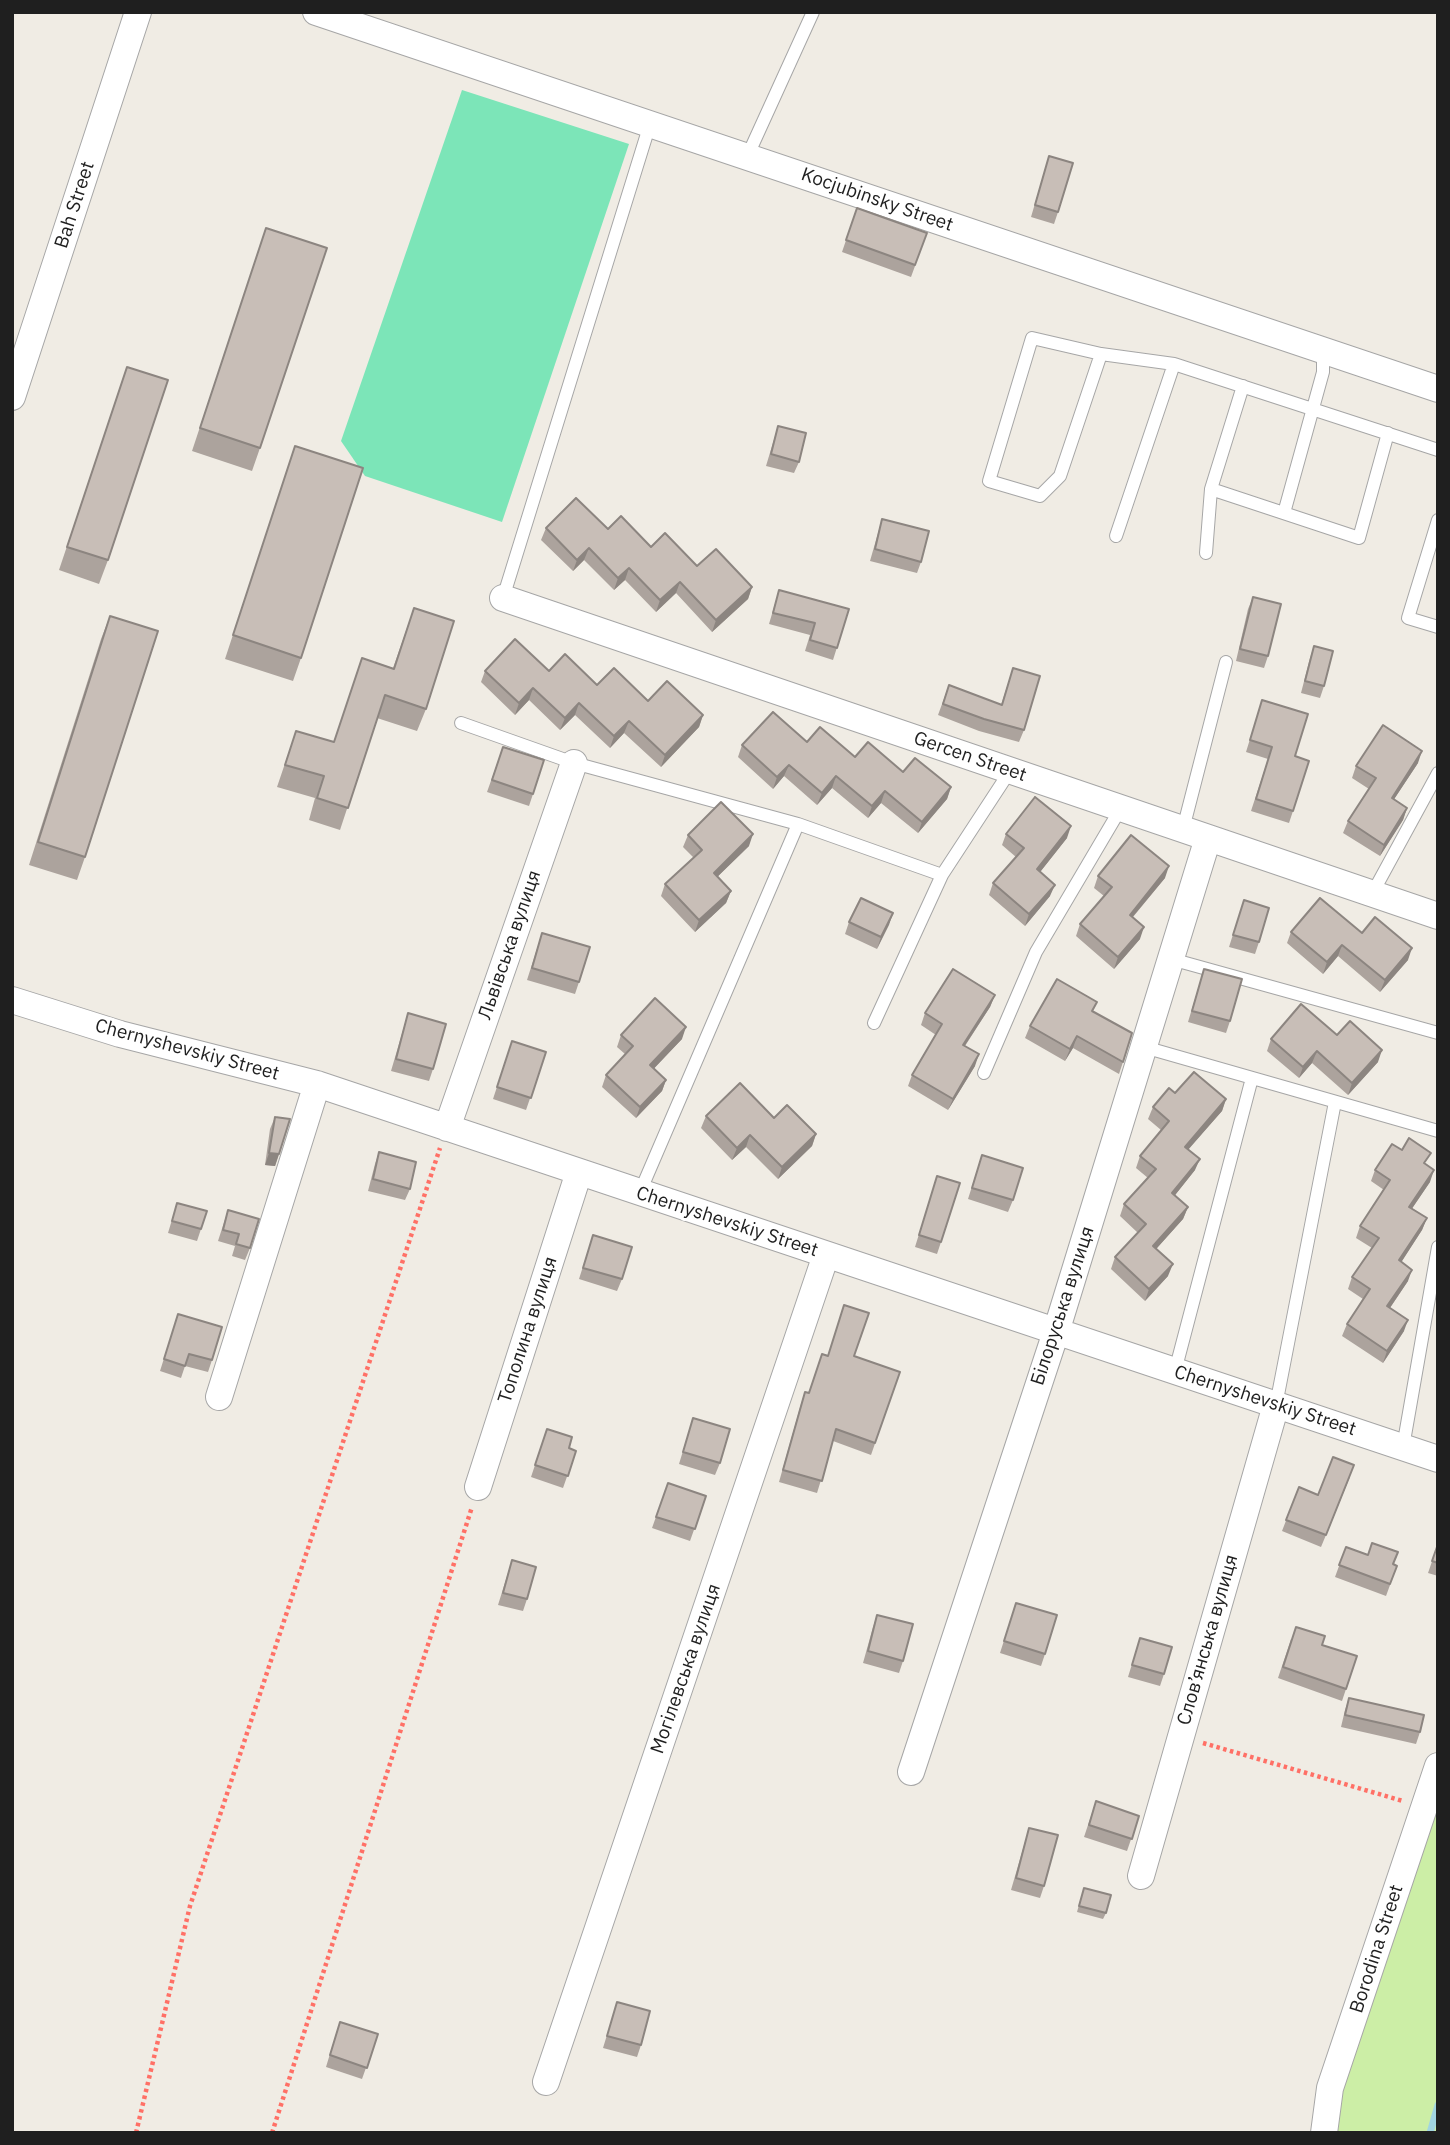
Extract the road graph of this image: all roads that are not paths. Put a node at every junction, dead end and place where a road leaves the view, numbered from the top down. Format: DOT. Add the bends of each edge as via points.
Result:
graph roads {
  1 [pos="138,12"];
  2 [pos="316,12"];
  3 [pos="813,12"];
  4 [pos="650,124"];
  5 [pos="747,157"];
  6 [pos="1323,350"];
  7 [pos="1101,354"];
  8 [pos="1174,364"];
  9 [pos="1243,386"];
  10 [pos="1438,388"];
  11 [pos="12,397"];
  12 [pos="1314,409"];
  13 [pos="1388,433"];
  14 [pos="1438,450"];
  15 [pos="1211,489"];
  16 [pos="1284,513"];
  17 [pos="1438,520"];
  18 [pos="1116,536"];
  19 [pos="1206,553"];
  20 [pos="503,598"];
  21 [pos="1438,627"];
  22 [pos="1226,662"];
  23 [pos="461,723"];
  24 [pos="574,763"];
  25 [pos="1010,771"];
  26 [pos="1438,773"];
  27 [pos="1122,808"];
  28 [pos="798,824"];
  29 [pos="1183,829"];
  30 [pos="1208,838"];
  31 [pos="942,875"];
  32 [pos="1372,894"];
  33 [pos="1438,916"];
  34 [pos="1171,959"];
  35 [pos="12,1000"];
  36 [pos="874,1023"];
  37 [pos="1438,1034"];
  38 [pos="1144,1047"];
  39 [pos="984,1073"];
  40 [pos="1252,1078"];
  41 [pos="317,1084"];
  42 [pos="1335,1102"];
  43 [pos="447,1128"];
  44 [pos="1438,1131"];
  45 [pos="579,1172"];
  46 [pos="640,1192"];
  47 [pos="1438,1247"];
  48 [pos="826,1255"];
  49 [pos="1056,1332"];
  50 [pos="1175,1371"];
  51 [pos="219,1397"];
  52 [pos="1276,1405"];
  53 [pos="1403,1447"];
  54 [pos="1438,1459"];
  55 [pos="478,1487"];
  56 [pos="1438,1766"];
  57 [pos="911,1772"];
  58 [pos="1140,1875"];
  59 [pos="546,2082"];
  60 [pos="1324,2133"];
  1 -- 11 [label="street, Bah Street"];
  2 -- 4 [label="street, Kocjubinsky Street"];
  3 -- 5 [label="lane"];
  4 -- 5 [label="street, Kocjubinsky Street"];
  4 -- 20 [label="lane"];
  5 -- 6 [label="street, Kocjubinsky Street"];
  6 -- 10 [label="street, Kocjubinsky Street"];
  6 -- 12 [label="lane"];
  7 -- 7 [label="lane" via="1032,338 989,481 1040,496 1060,476"];
  7 -- 8 [label="lane"];
  8 -- 9 [label="lane"];
  8 -- 18 [label="lane"];
  9 -- 12 [label="lane"];
  9 -- 15 [label="lane"];
  12 -- 13 [label="lane"];
  12 -- 16 [label="lane"];
  13 -- 14 [label="lane"];
  13 -- 16 [label="lane" via="1359,538"];
  15 -- 16 [label="lane"];
  15 -- 19 [label="lane"];
  17 -- 21 [label="lane" via="1408,618"];
  20 -- 25 [label="street, Gercen Street"];
  22 -- 29 [label="lane"];
  23 -- 24 [label="lane"];
  24 -- 28 [label="lane"];
  24 -- 43 [label="street, Львівська вулиця"];
  25 -- 27 [label="street, Gercen Street"];
  25 -- 31 [label="lane"];
  26 -- 32 [label="lane"];
  27 -- 29 [label="street, Gercen Street"];
  27 -- 39 [label="lane" via="1036,952"];
  28 -- 31 [label="lane"];
  28 -- 46 [label="lane"];
  29 -- 30 [label="street, Gercen Street"];
  30 -- 32 [label="street, Gercen Street"];
  30 -- 34 [label="street, Білоруська вулиця"];
  31 -- 36 [label="lane"];
  32 -- 33 [label="street, Gercen Street"];
  34 -- 37 [label="lane"];
  34 -- 38 [label="street, Білоруська вулиця"];
  35 -- 41 [label="street, Chernyshevskiy Street" via="120,1034"];
  38 -- 40 [label="lane"];
  38 -- 49 [label="street, Білоруська вулиця"];
  40 -- 42 [label="lane"];
  40 -- 50 [label="lane"];
  41 -- 43 [label="street, Chernyshevskiy Street"];
  41 -- 51 [label="street"];
  42 -- 44 [label="lane"];
  42 -- 52 [label="lane"];
  43 -- 45 [label="street, Chernyshevskiy Street"];
  45 -- 46 [label="street, Chernyshevskiy Street"];
  45 -- 55 [label="street, Тополина вулиця"];
  46 -- 48 [label="street, Chernyshevskiy Street"];
  47 -- 53 [label="lane"];
  48 -- 49 [label="street, Chernyshevskiy Street"];
  48 -- 59 [label="street, Могілевська вулиця"];
  49 -- 50 [label="street, Chernyshevskiy Street"];
  49 -- 57 [label="street, Білоруська вулиця"];
  50 -- 52 [label="street, Chernyshevskiy Street"];
  52 -- 53 [label="street, Chernyshevskiy Street"];
  52 -- 58 [label="street, Слов’янська вулиця"];
  53 -- 54 [label="street, Chernyshevskiy Street"];
  56 -- 60 [label="street, Borodina Street" via="1330,2088"];
}
